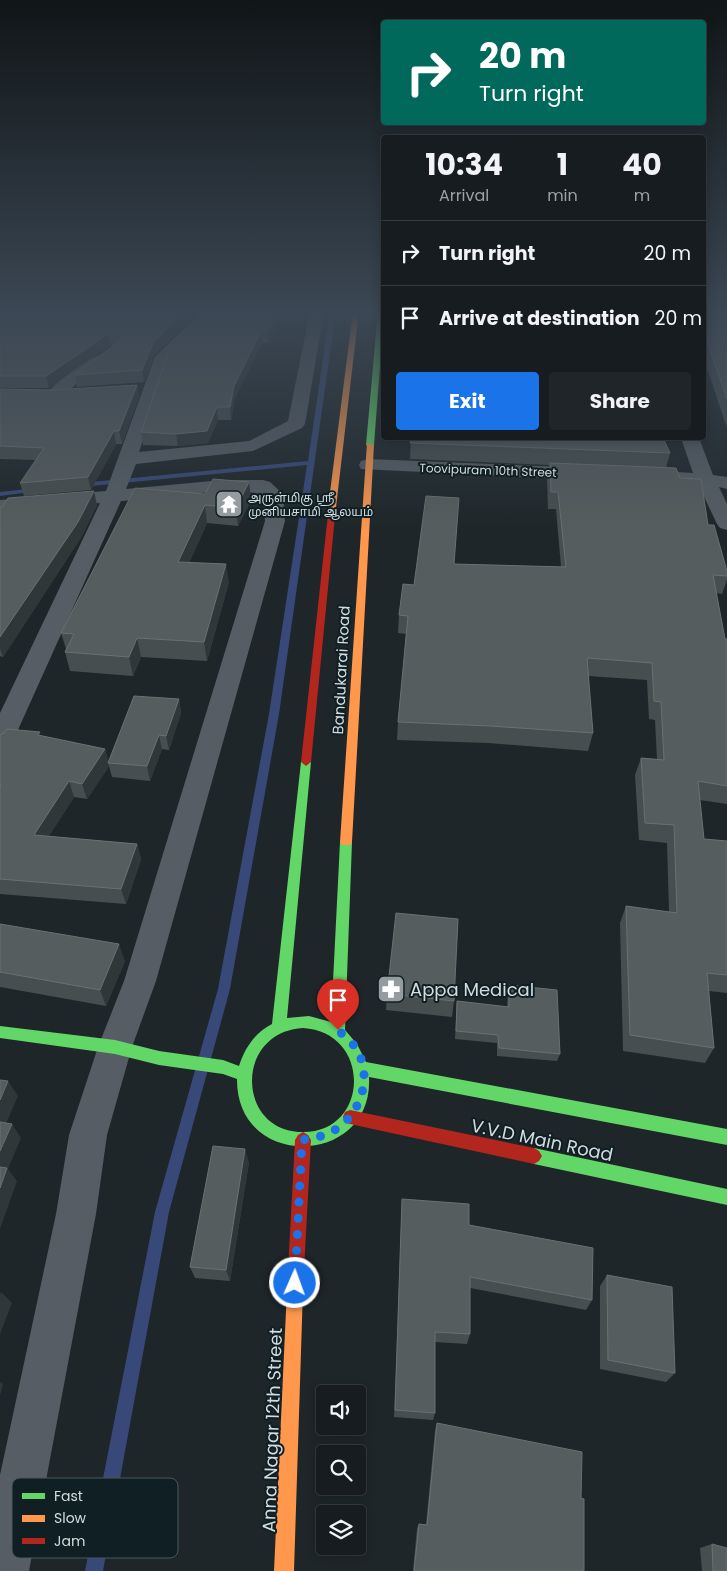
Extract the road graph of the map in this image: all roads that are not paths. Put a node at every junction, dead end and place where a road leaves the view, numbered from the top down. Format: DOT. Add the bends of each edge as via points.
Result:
graph roads {
  1 [pos="66,384"];
  2 [pos="154,384"];
  3 [pos="303,384"];
  4 [pos="347,384"];
  5 [pos="375,384"];
  6 [pos="152,389"];
  7 [pos="134,390"];
  8 [pos="79,394"];
  9 [pos="36,395"];
  10 [pos="54,395"];
  11 [pos="691,440"];
  12 [pos="128,459"];
  13 [pos="368,465"];
  14 [pos="606,475"];
  15 [pos="626,476"];
  16 [pos="705,479"];
  17 [pos="727,483"];
  18 [pos="117,487"];
  19 [pos="0,506"];
  20 [pos="727,524"];
  21 [pos="0,741"];
  22 [pos="279,1028"];
  23 [pos="338,1030"];
  24 [pos="0,1032"];
  25 [pos="115,1047"];
  26 [pos="364,1069"];
  27 [pos="242,1074"];
  28 [pos="350,1118"];
  29 [pos="727,1137"];
  30 [pos="302,1140"];
  31 [pos="727,1197"];
  32 [pos="23,1478"];
  33 [pos="12,1531"];
  34 [pos="4,1571"];
  35 [pos="284,1571"];
  1 -- 10 [label="street"];
  2 -- 6 [label="street"];
  3 -- 12 [label="street" via="296,424 253,446"];
  4 -- 22 [label="main road, Bandukarai Road"];
  5 -- 13 [label="main road, Bandukarai Road"];
  6 -- 7 [label="street"];
  6 -- 12 [label="street"];
  8 -- 10 [label="street"];
  9 -- 10 [label="street"];
  11 -- 16 [label="street"];
  12 -- 18 [label="street"];
  13 -- 14 [label="street, Toovipuram 10th Street"];
  13 -- 23 [label="main road, Bandukarai Road"];
  15 -- 16 [label="street"];
  16 -- 17 [label="street"];
  16 -- 20 [label="street"];
  18 -- 19 [label="street"];
  18 -- 21 [label="street"];
  18 -- 25 [label="street" via="263,486 273,494 275,521 140,981"];
  22 -- 23 [label="main road" via="309,1022"];
  22 -- 27 [label="main road" via="255,1046"];
  23 -- 26 [label="main road" via="355,1047"];
  24 -- 25 [label="main road"];
  25 -- 27 [label="main road" via="159,1058 223,1067"];
  25 -- 32 [label="street" via="88,1135 76,1214"];
  26 -- 28 [label="main road" via="363,1094"];
  26 -- 29 [label="main road"];
  27 -- 30 [label="main road" via="243,1098 255,1121 276,1135"];
  28 -- 30 [label="main road" via="329,1133"];
  28 -- 31 [label="main road, V.V.D Main Road"];
  30 -- 35 [label="main road, Anna Nagar 12th Street"];
  33 -- 34 [label="street"];
}
